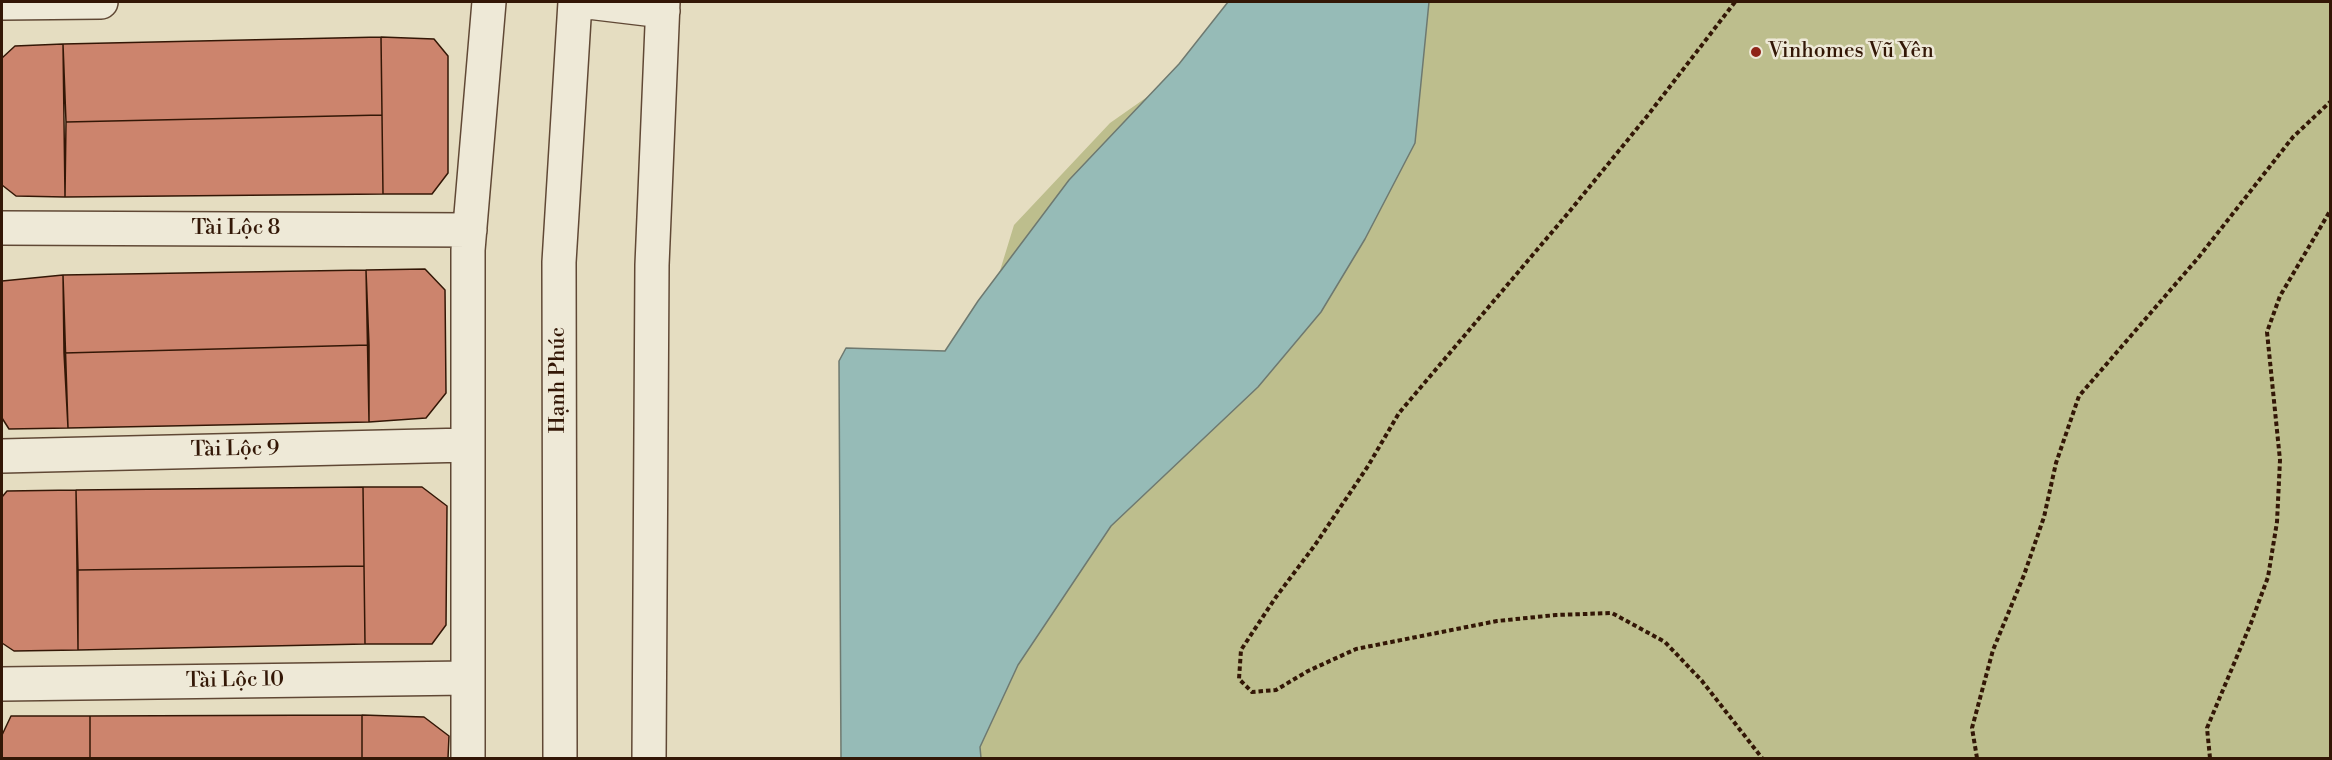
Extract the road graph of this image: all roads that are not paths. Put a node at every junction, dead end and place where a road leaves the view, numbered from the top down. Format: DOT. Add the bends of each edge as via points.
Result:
graph roads {
  1 [pos="101,2"];
  2 [pos="489,2"];
  3 [pos="575,2"];
  4 [pos="588,2"];
  5 [pos="2,3"];
  6 [pos="663,7"];
  7 [pos="2,228"];
  8 [pos="470,230"];
  9 [pos="468,445"];
  10 [pos="2,456"];
  11 [pos="468,678"];
  12 [pos="2,684"];
  13 [pos="468,759"];
  14 [pos="560,759"];
  15 [pos="649,759"];
  1 -- 5 [label="street"];
  2 -- 8 [label="street"];
  3 -- 14 [label="street, Hạnh Phúc" via="559,262"];
  4 -- 6 [label="street"];
  6 -- 15 [label="street" via="652,265"];
  7 -- 8 [label="street, Tài Lộc 8"];
  8 -- 9 [label="street"];
  9 -- 10 [label="street, Tài Lộc 9"];
  9 -- 11 [label="street"];
  11 -- 12 [label="street, Tài Lộc 10"];
  11 -- 13 [label="street"];
}
